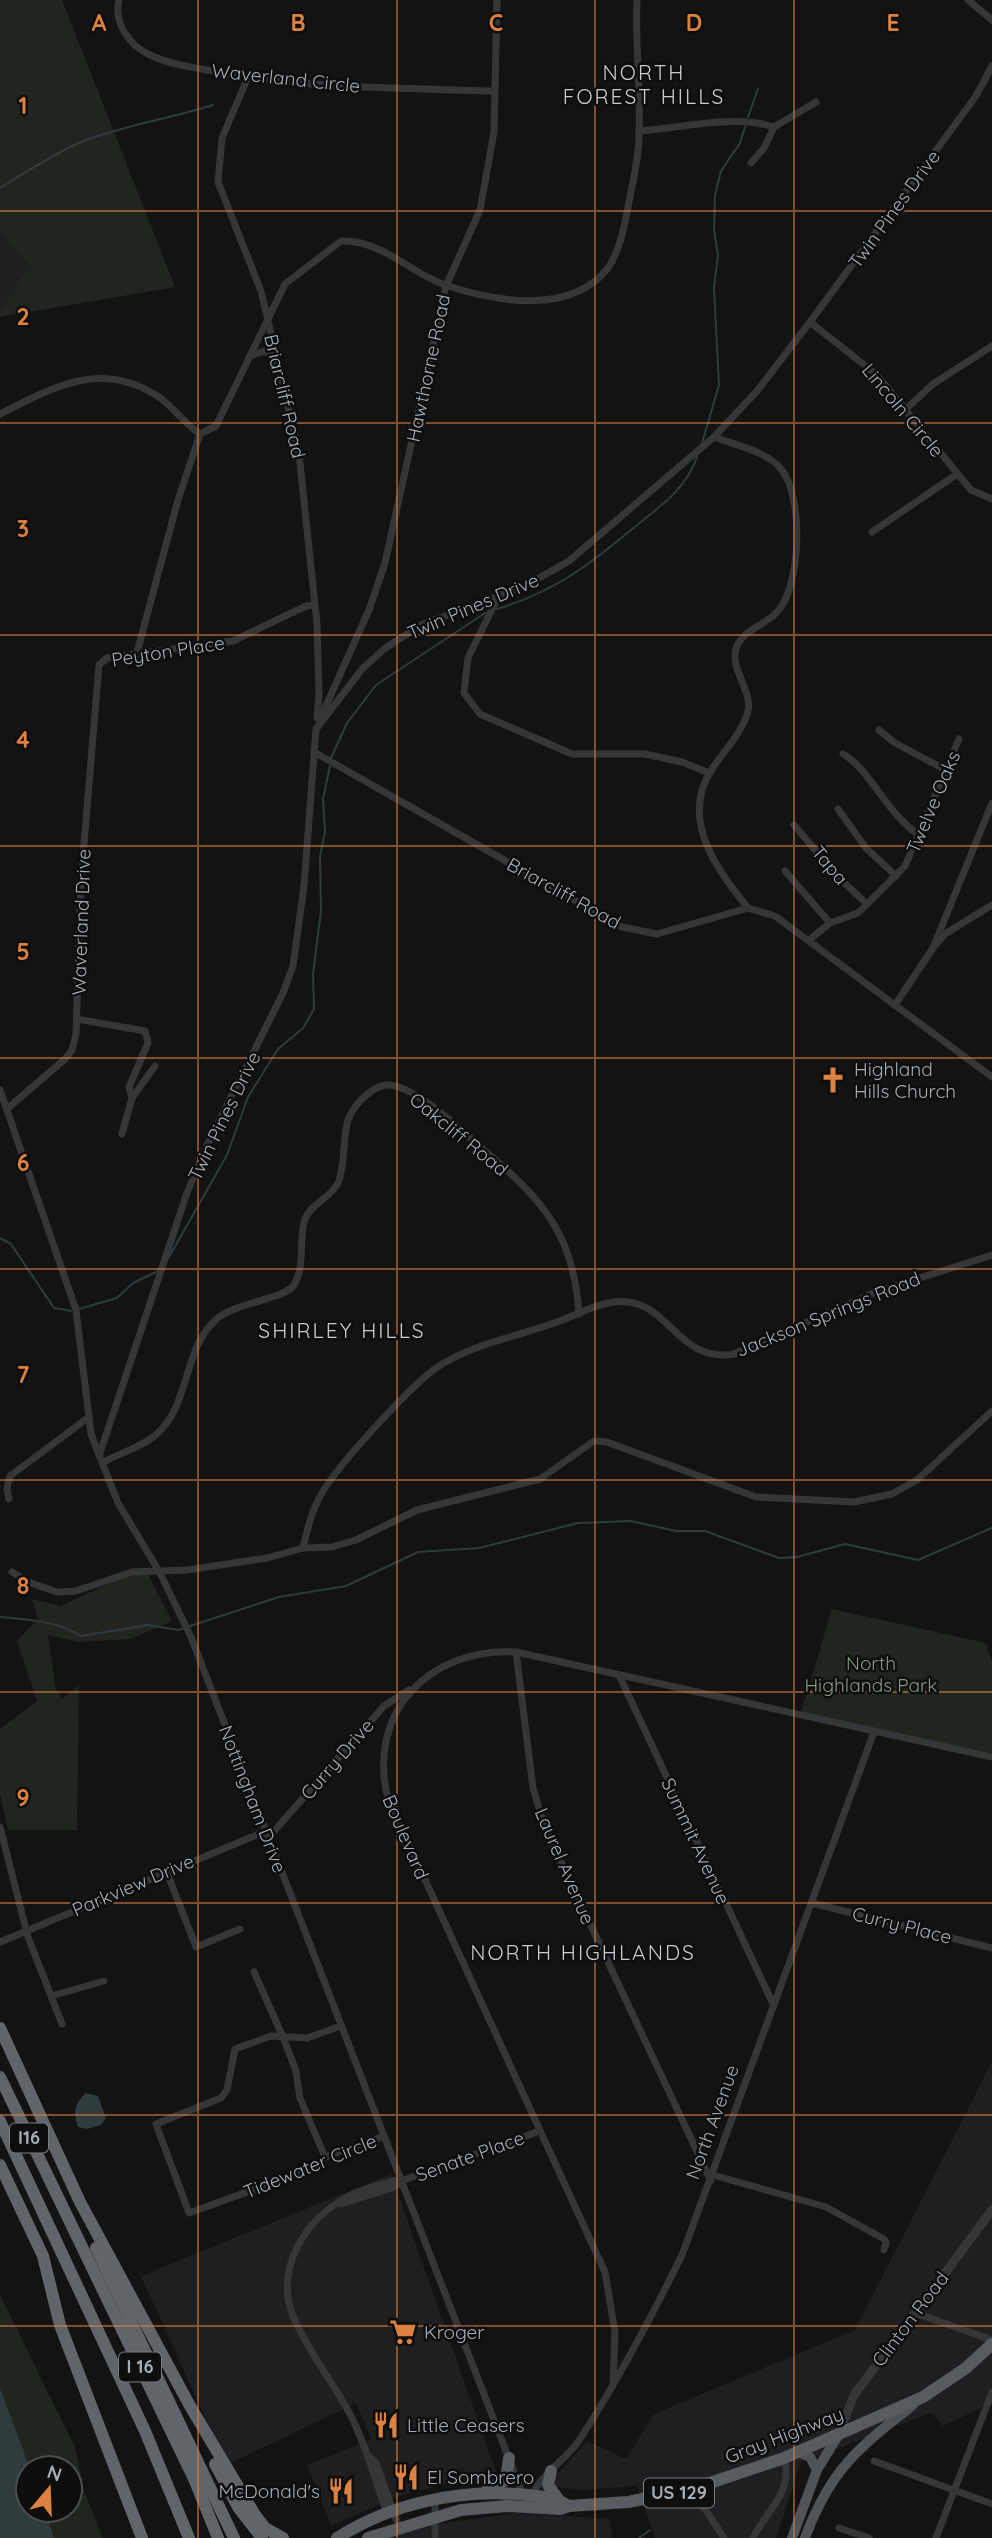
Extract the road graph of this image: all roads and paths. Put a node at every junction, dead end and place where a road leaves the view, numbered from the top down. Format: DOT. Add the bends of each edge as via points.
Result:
graph roads {
  1 [pos="120,0"];
  2 [pos="497,0"];
  3 [pos="637,0"];
  4 [pos="968,0"];
  5 [pos="992,20"];
  6 [pos="992,65"];
  7 [pos="248,78"];
  8 [pos="494,90"];
  9 [pos="816,102"];
  10 [pos="774,127"];
  11 [pos="639,131"];
  12 [pos="751,163"];
  13 [pos="446,286"];
  14 [pos="268,315"];
  15 [pos="810,322"];
  16 [pos="992,346"];
  17 [pos="250,356"];
  18 [pos="275,359"];
  19 [pos="906,409"];
  20 [pos="0,414"];
  21 [pos="200,434"];
  22 [pos="714,437"];
  23 [pos="957,474"];
  24 [pos="992,499"];
  25 [pos="872,532"];
  26 [pos="498,597"];
  27 [pos="316,605"];
  28 [pos="136,656"];
  29 [pos="94,706"];
  30 [pos="316,729"];
  31 [pos="879,730"];
  32 [pos="959,739"];
  33 [pos="314,752"];
  34 [pos="843,754"];
  35 [pos="946,770"];
  36 [pos="709,773"];
  37 [pos="992,803"];
  38 [pos="838,809"];
  39 [pos="794,825"];
  40 [pos="919,835"];
  41 [pos="785,871"];
  42 [pos="896,876"];
  43 [pos="867,904"];
  44 [pos="992,905"];
  45 [pos="748,908"];
  46 [pos="830,923"];
  47 [pos="809,940"];
  48 [pos="933,948"];
  49 [pos="895,1005"];
  50 [pos="77,1019"];
  51 [pos="155,1066"];
  52 [pos="992,1077"];
  53 [pos="0,1090"];
  54 [pos="132,1098"];
  55 [pos="8,1108"];
  56 [pos="122,1134"];
  57 [pos="992,1255"];
  58 [pos="579,1314"];
  59 [pos="992,1411"];
  60 [pos="89,1417"];
  61 [pos="100,1460"];
  62 [pos="9,1499"];
  63 [pos="303,1548"];
  64 [pos="12,1572"];
  65 [pos="160,1573"];
  66 [pos="516,1652"];
  67 [pos="619,1675"];
  68 [pos="412,1688"];
  69 [pos="874,1732"];
  70 [pos="992,1757"];
  71 [pos="0,1827"];
  72 [pos="267,1834"];
  73 [pos="166,1870"];
  74 [pos="812,1903"];
  75 [pos="240,1929"];
  76 [pos="28,1931"];
  77 [pos="0,1942"];
  78 [pos="992,1948"];
  79 [pos="254,1972"];
  80 [pos="104,1981"];
  81 [pos="51,1996"];
  82 [pos="774,2007"];
  83 [pos="62,2024"];
  84 [pos="341,2026"];
  85 [pos="0,2028"];
  86 [pos="283,2037"];
  87 [pos="0,2077"];
  88 [pos="0,2121"];
  89 [pos="540,2131"];
  90 [pos="384,2136"];
  91 [pos="325,2157"];
  92 [pos="0,2165"];
  93 [pos="712,2178"];
  94 [pos="401,2181"];
  95 [pos="58,2199"];
  96 [pos="80,2202"];
  97 [pos="992,2210"];
  98 [pos="884,2250"];
  99 [pos="915,2313"];
  100 [pos="992,2342"];
  101 [pos="613,2385"];
  102 [pos="992,2392"];
  103 [pos="923,2397"];
  104 [pos="190,2406"];
  105 [pos="983,2415"];
  106 [pos="992,2418"];
  107 [pos="839,2434"];
  108 [pos="798,2452"];
  109 [pos="509,2458"];
  110 [pos="783,2458"];
  111 [pos="874,2461"];
  112 [pos="551,2470"];
  113 [pos="817,2470"];
  114 [pos="692,2490"];
  115 [pos="953,2490"];
  116 [pos="473,2494"];
  117 [pos="435,2499"];
  118 [pos="527,2501"];
  119 [pos="563,2502"];
  120 [pos="992,2504"];
  121 [pos="390,2513"];
  122 [pos="435,2515"];
  123 [pos="399,2527"];
  124 [pos="839,2528"];
  125 [pos="142,2538"];
  126 [pos="189,2538"];
  127 [pos="218,2538"];
  128 [pos="234,2538"];
  129 [pos="261,2538"];
  130 [pos="283,2538"];
  131 [pos="337,2538"];
  132 [pos="368,2538"];
  133 [pos="435,2538"];
  134 [pos="724,2538"];
  135 [pos="753,2538"];
  136 [pos="792,2538"];
  137 [pos="805,2538"];
  138 [pos="869,2538"];
  139 [pos="936,2538"];
  1 -- 7 [label="street, Waverland Circle" via="118,18 127,36 150,55"];
  2 -- 8 [label="street, Hawthorne Road"];
  3 -- 11 [label="street"];
  4 -- 5 [label="street"];
  6 -- 15 [label="street, Twin Pines Drive" via="968,107"];
  7 -- 8 [label="street, Waverland Circle" via="343,87"];
  7 -- 14 [label="street, Briarcliff Road" via="222,138 218,182"];
  8 -- 13 [label="street, Hawthorne Road" via="492,158 483,199"];
  9 -- 10 [label="street"];
  10 -- 11 [label="street" via="733,122"];
  10 -- 12 [label="street"];
  11 -- 13 [label="street" via="635,175 616,253 586,288 563,298 534,299"];
  13 -- 14 [label="street" via="377,247 341,241 295,273 276,296"];
  13 -- 30 [label="street, Hawthorne Road" via="385,563"];
  14 -- 17 [label="street"];
  14 -- 18 [label="street, Briarcliff Road"];
  15 -- 19 [label="street, Lincoln Circle" via="863,362"];
  15 -- 22 [label="street, Twin Pines Drive" via="757,391"];
  16 -- 19 [label="street" via="933,384"];
  17 -- 18 [label="street" via="265,351"];
  17 -- 21 [label="street" via="216,426"];
  18 -- 27 [label="street, Briarcliff Road" via="299,454"];
  19 -- 23 [label="street, Lincoln Circle"];
  20 -- 21 [label="street" via="67,382 114,379 159,397"];
  21 -- 28 [label="street"];
  22 -- 26 [label="street, Twin Pines Drive" via="569,561"];
  22 -- 36 [label="street" via="782,469 793,492 798,532 780,608 736,648 747,713"];
  23 -- 24 [label="street, Lincoln Circle" via="971,490"];
  23 -- 25 [label="street"];
  26 -- 30 [label="street, Twin Pines Drive" via="421,625 384,649 363,668"];
  26 -- 36 [label="street" via="465,667 464,693 472,708 572,754 645,754"];
  27 -- 28 [label="street, Peyton Place" via="233,640"];
  27 -- 30 [label="street, Briarcliff Road" via="320,694"];
  28 -- 29 [label="street, Peyton Place" via="107,658 99,665"];
  29 -- 50 [label="street, Waverland Drive" via="81,880"];
  30 -- 33 [label="street, Twin Pines Drive"];
  31 -- 35 [label="street"];
  32 -- 35 [label="street, Twelve Oaks"];
  33 -- 45 [label="street, Briarcliff Road" via="622,926 657,934"];
  33 -- 61 [label="street, Twin Pines Drive" via="293,966 187,1193"];
  34 -- 40 [label="street" via="894,814"];
  35 -- 40 [label="street, Twelve Oaks"];
  36 -- 45 [label="street" via="700,807 705,843 718,870"];
  37 -- 48 [label="street"];
  38 -- 42 [label="street" via="866,848"];
  39 -- 43 [label="street, Tapa"];
  40 -- 42 [label="street, Twelve Oaks"];
  41 -- 46 [label="street"];
  42 -- 43 [label="street, Twelve Oaks"];
  43 -- 46 [label="street, Twelve Oaks" via="858,913"];
  44 -- 48 [label="street" via="945,934"];
  45 -- 47 [label="street" via="775,916"];
  46 -- 47 [label="street, Twelve Oaks"];
  47 -- 49 [label="street"];
  48 -- 49 [label="street"];
  49 -- 52 [label="street"];
  50 -- 54 [label="street" via="145,1031 148,1043 129,1087"];
  50 -- 55 [label="street, Waverland Drive" via="72,1050"];
  51 -- 54 [label="street"];
  53 -- 55 [label="street, Nottingham Drive"];
  54 -- 56 [label="street"];
  55 -- 60 [label="street, Nottingham Drive" via="76,1310"];
  57 -- 58 [label="street, Jackson Springs Road" via="901,1282 752,1348 723,1356 690,1346 653,1312 633,1303 612,1302"];
  58 -- 61 [label="street, Oakcliff Road" via="576,1274 563,1236 532,1196 493,1158 417,1098 397,1087 378,1087 352,1111 338,1182 306,1217 295,1283 285,1294 246,1303 217,1318 200,1339 184,1388 159,1432"];
  58 -- 63 [label="street, Jackson Springs Road" via="482,1346 439,1366 336,1472 314,1507"];
  59 -- 63 [label="street" via="922,1476 879,1498 832,1502 757,1497 594,1441 540,1479 417,1510 343,1544"];
  60 -- 61 [label="street, Nottingham Drive"];
  60 -- 62 [label="street" via="10,1476"];
  61 -- 65 [label="street, Nottingham Drive" via="118,1503"];
  63 -- 65 [label="street" via="267,1558"];
  64 -- 65 [label="street" via="57,1592 99,1586 132,1572"];
  65 -- 72 [label="street, Nottingham Drive" via="186,1627"];
  66 -- 67 [label="street, Boulevard"];
  66 -- 68 [label="street, Boulevard" via="465,1657"];
  66 -- 93 [label="street, Laurel Avenue" via="533,1788 545,1828"];
  67 -- 69 [label="street, Boulevard"];
  67 -- 82 [label="street, Summit Avenue"];
  68 -- 72 [label="street, Curry Drive" via="384,1706"];
  68 -- 89 [label="street, Boulevard" via="386,1743 383,1772 388,1799"];
  69 -- 70 [label="street, Boulevard"];
  69 -- 74 [label="street, North Avenue"];
  71 -- 76 [label="street"];
  72 -- 73 [label="street, Parkview Drive"];
  72 -- 84 [label="street, Nottingham Drive"];
  73 -- 75 [label="street" via="196,1947"];
  73 -- 76 [label="street, Parkview Drive"];
  74 -- 78 [label="street, Curry Place"];
  74 -- 82 [label="street, North Avenue"];
  76 -- 77 [label="street, Parkview Drive"];
  76 -- 81 [label="street"];
  79 -- 86 [label="street"];
  80 -- 81 [label="street"];
  81 -- 83 [label="street"];
  82 -- 93 [label="street, North Avenue"];
  84 -- 86 [label="street, Tidewater Circle" via="307,2038"];
  84 -- 90 [label="street, Nottingham Drive"];
  85 -- 96 [label="highway, I 16"];
  86 -- 91 [label="street" via="300,2098"];
  86 -- 91 [label="street, Tidewater Circle" via="271,2036 235,2049 227,2090 221,2098 156,2124 189,2213 316,2167"];
  87 -- 95 [label="highway, I16"];
  88 -- 126 [label="highway, I 16" via="145,2431"];
  89 -- 94 [label="street, Senate Place"];
  89 -- 101 [label="street, Boulevard" via="609,2288 615,2332"];
  90 -- 91 [label="street, Tidewater Circle"];
  90 -- 94 [label="street, Nottingham Drive"];
  92 -- 125 [label="highway" via="43,2256 60,2325"];
  93 -- 98 [label="street" via="826,2207 884,2239"];
  93 -- 101 [label="street, North Avenue" via="682,2255"];
  94 -- 109 [label="street, Nottingham Drive"];
  94 -- 121 [label="street, Senate Place" via="352,2203 337,2204 309,2229 289,2268 288,2294 296,2323 370,2457"];
  95 -- 127 [label="highway, I 16" via="195,2481"];
  96 -- 104 [label="highway"];
  96 -- 128 [label="highway, I 16" via="86,2229"];
  97 -- 99 [label="street, Clinton Road"];
  99 -- 100 [label="street"];
  99 -- 107 [label="street, Clinton Road" via="854,2395"];
  100 -- 103 [label="highway, Gray Highway / US 129" via="966,2368"];
  101 -- 112 [label="street, North Avenue" via="578,2443"];
  102 -- 105 [label="street"];
  103 -- 107 [label="highway, Gray Highway / US 129"];
  103 -- 137 [label="main road" via="836,2473"];
  104 -- 129 [label="highway" via="224,2481"];
  104 -- 130 [label="highway" via="254,2515"];
  105 -- 106 [label="street"];
  105 -- 115 [label="street"];
  107 -- 108 [label="highway, Gray Highway / US 129"];
  107 -- 113 [label="main road"];
  108 -- 110 [label="highway, Gray Highway / US 129"];
  108 -- 113 [label="main road" via="810,2457"];
  109 -- 116 [label="highway" via="505,2483"];
  109 -- 118 [label="street, Nottingham Drive"];
  110 -- 114 [label="highway, Gray Highway / US 129"];
  110 -- 135 [label="street" via="787,2484"];
  111 -- 115 [label="street"];
  112 -- 118 [label="street, North Avenue"];
  112 -- 119 [label="highway" via="548,2485"];
  113 -- 136 [label="main road"];
  114 -- 119 [label="highway, Gray Highway / US 129" via="628,2502"];
  114 -- 134 [label="street"];
  115 -- 120 [label="street"];
  115 -- 139 [label="street"];
  116 -- 117 [label="highway, US 129"];
  116 -- 118 [label="highway, US 129"];
  117 -- 121 [label="highway, US 129"];
  117 -- 122 [label="street"];
  118 -- 119 [label="highway, US 129" via="560,2509"];
  118 -- 122 [label="highway, US 129"];
  121 -- 123 [label="street"];
  121 -- 131 [label="highway, US 129"];
  122 -- 123 [label="highway, US 129"];
  122 -- 133 [label="street"];
  123 -- 132 [label="highway, US 129"];
  124 -- 138 [label="street"];
}
